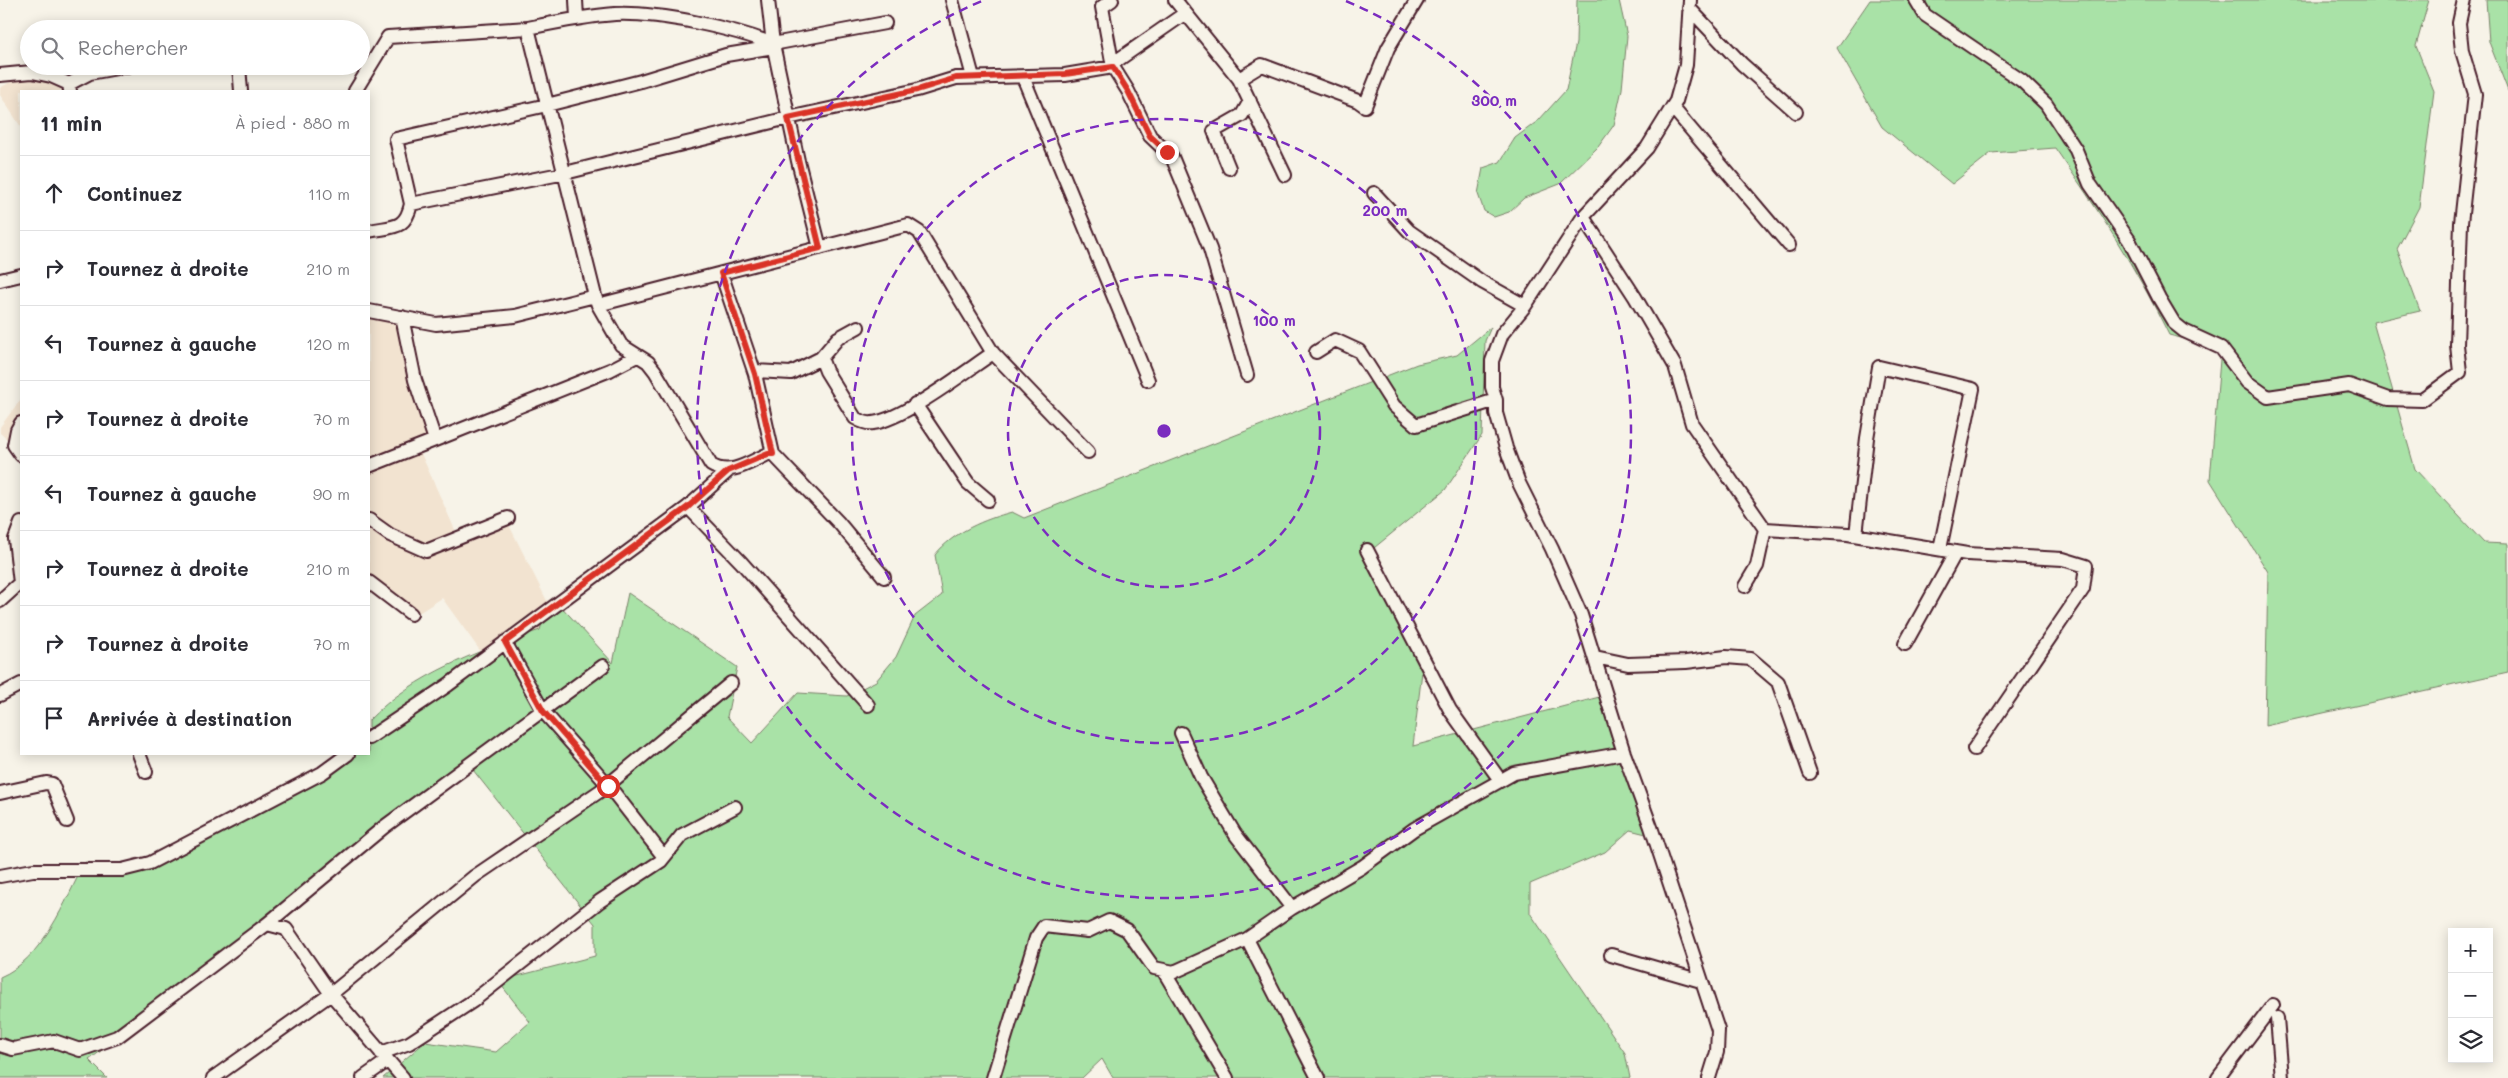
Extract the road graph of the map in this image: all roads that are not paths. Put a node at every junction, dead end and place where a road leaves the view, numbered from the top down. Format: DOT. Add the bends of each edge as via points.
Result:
graph roads {
  1 [pos="576,0"];
  2 [pos="768,0"];
  3 [pos="952,0"];
  4 [pos="1112,0"];
  5 [pos="1174,0"];
  6 [pos="1417,0"];
  7 [pos="1916,0"];
  8 [pos="2464,0"];
  9 [pos="1690,4"];
  10 [pos="1184,14"];
  11 [pos="577,18"];
  12 [pos="885,23"];
  13 [pos="528,28"];
  14 [pos="774,45"];
  15 [pos="370,66"];
  16 [pos="1113,67"];
  17 [pos="20,73"];
  18 [pos="0,75"];
  19 [pos="46,75"];
  20 [pos="87,75"];
  21 [pos="240,75"];
  22 [pos="365,75"];
  23 [pos="974,77"];
  24 [pos="1023,77"];
  25 [pos="1239,79"];
  26 [pos="70,88"];
  27 [pos="241,90"];
  28 [pos="356,90"];
  29 [pos="1250,101"];
  30 [pos="547,105"];
  31 [pos="1672,107"];
  32 [pos="1796,112"];
  33 [pos="788,118"];
  34 [pos="1229,168"];
  35 [pos="565,173"];
  36 [pos="1285,175"];
  37 [pos="1374,194"];
  38 [pos="411,204"];
  39 [pos="1583,217"];
  40 [pos="370,231"];
  41 [pos="1789,245"];
  42 [pos="820,248"];
  43 [pos="721,273"];
  44 [pos="20,274"];
  45 [pos="0,280"];
  46 [pos="596,300"];
  47 [pos="1525,306"];
  48 [pos="370,311"];
  49 [pos="402,317"];
  50 [pos="858,327"];
  51 [pos="1316,352"];
  52 [pos="993,353"];
  53 [pos="637,356"];
  54 [pos="821,358"];
  55 [pos="754,370"];
  56 [pos="1247,374"];
  57 [pos="1148,380"];
  58 [pos="1496,400"];
  59 [pos="915,404"];
  60 [pos="20,425"];
  61 [pos="435,440"];
  62 [pos="1088,452"];
  63 [pos="20,454"];
  64 [pos="773,454"];
  65 [pos="370,466"];
  66 [pos="728,471"];
  67 [pos="988,500"];
  68 [pos="688,507"];
  69 [pos="508,518"];
  70 [pos="370,521"];
  71 [pos="20,526"];
  72 [pos="1765,529"];
  73 [pos="1856,535"];
  74 [pos="1940,549"];
  75 [pos="1367,550"];
  76 [pos="1956,552"];
  77 [pos="884,577"];
  78 [pos="20,582"];
  79 [pos="370,583"];
  80 [pos="1745,586"];
  81 [pos="0,601"];
  82 [pos="411,614"];
  83 [pos="505,642"];
  84 [pos="1905,644"];
  85 [pos="1595,657"];
  86 [pos="603,666"];
  87 [pos="731,683"];
  88 [pos="20,685"];
  89 [pos="0,695"];
  90 [pos="868,705"];
  91 [pos="543,711"];
  92 [pos="1181,733"];
  93 [pos="370,737"];
  94 [pos="1974,749"];
  95 [pos="1624,753"];
  96 [pos="139,755"];
  97 [pos="347,755"];
  98 [pos="146,772"];
  99 [pos="1810,773"];
  100 [pos="1500,780"];
  101 [pos="608,786"];
  102 [pos="0,793"];
  103 [pos="735,807"];
  104 [pos="67,821"];
  105 [pos="664,857"];
  106 [pos="0,876"];
  107 [pos="1292,908"];
  108 [pos="266,924"];
  109 [pos="1247,940"];
  110 [pos="1611,955"];
  111 [pos="1162,970"];
  112 [pos="1702,981"];
  113 [pos="331,994"];
  114 [pos="0,1045"];
  115 [pos="384,1057"];
  116 [pos="213,1078"];
  117 [pos="363,1078"];
  118 [pos="403,1078"];
  119 [pos="993,1078"];
  120 [pos="1227,1078"];
  121 [pos="1318,1078"];
  122 [pos="1710,1078"];
  123 [pos="2218,1078"];
  124 [pos="2282,1078"];
  1 -- 11 [label="street"];
  2 -- 14 [label="street"];
  3 -- 23 [label="street"];
  4 -- 16 [label="street" via="1102,6"];
  5 -- 10 [label="street"];
  6 -- 25 [label="street" via="1388,48 1365,106 1262,65"];
  7 -- 8 [label="street" via="1926,15 2022,81 2046,104 2076,150 2090,184 2129,240 2174,323 2221,348 2247,382 2268,397 2349,385 2388,399 2422,400 2460,372 2457,345 2461,223 2475,94 2462,50 2459,23"];
  9 -- 31 [label="street" via="1686,65"];
  9 -- 32 [label="street" via="1742,64"];
  10 -- 16 [label="street" via="1115,62"];
  10 -- 25 [label="street"];
  11 -- 13 [label="street"];
  11 -- 14 [label="street" via="617,14 684,21 754,36"];
  12 -- 14 [label="street"];
  13 -- 15 [label="street" via="388,37"];
  13 -- 30 [label="street"];
  14 -- 30 [label="street" via="726,55"];
  14 -- 33 [label="street"];
  16 -- 24 [label="street"];
  16 -- 56 [label="street" via="1150,136 1172,157 1210,249"];
  17 -- 18 [label="street"];
  19 -- 26 [label="street"];
  20 -- 26 [label="street"];
  21 -- 27 [label="street"];
  22 -- 28 [label="street"];
  23 -- 24 [label="street"];
  23 -- 33 [label="street" via="956,78 917,90"];
  24 -- 57 [label="street"];
  25 -- 29 [label="street"];
  29 -- 34 [label="street" via="1242,115 1214,131"];
  29 -- 36 [label="street"];
  30 -- 35 [label="street"];
  30 -- 38 [label="street" via="395,140"];
  31 -- 39 [label="street" via="1647,148"];
  31 -- 41 [label="street"];
  33 -- 35 [label="street"];
  33 -- 42 [label="street"];
  35 -- 38 [label="street"];
  35 -- 46 [label="street"];
  37 -- 47 [label="street" via="1408,231 1482,282"];
  38 -- 40 [label="street" via="403,224"];
  39 -- 47 [label="street"];
  39 -- 72 [label="street" via="1676,366 1692,424"];
  42 -- 43 [label="street"];
  42 -- 52 [label="street" via="908,225 915,227"];
  43 -- 46 [label="street"];
  43 -- 55 [label="street"];
  44 -- 45 [label="street"];
  46 -- 49 [label="street" via="470,321 429,324"];
  46 -- 53 [label="street" via="621,345"];
  47 -- 58 [label="street" via="1502,334 1492,362 1492,387"];
  48 -- 49 [label="street"];
  49 -- 61 [label="street" via="415,380"];
  50 -- 54 [label="street" via="838,338"];
  51 -- 58 [label="street" via="1336,340 1359,350 1394,406 1416,425"];
  52 -- 59 [label="street"];
  52 -- 62 [label="street"];
  53 -- 61 [label="street" via="601,374"];
  53 -- 66 [label="street" via="655,370 711,465"];
  54 -- 55 [label="street" via="791,373"];
  54 -- 59 [label="street" via="855,418 863,422 873,423"];
  55 -- 64 [label="street"];
  58 -- 85 [label="street" via="1496,413 1519,483 1581,615"];
  59 -- 67 [label="street" via="968,483"];
  60 -- 63 [label="street" via="14,445"];
  61 -- 65 [label="street"];
  64 -- 66 [label="street"];
  64 -- 77 [label="street" via="839,522"];
  66 -- 68 [label="street"];
  68 -- 83 [label="street"];
  68 -- 90 [label="street"];
  69 -- 70 [label="street" via="426,551 390,535"];
  71 -- 78 [label="street" via="15,538"];
  72 -- 73 [label="street"];
  72 -- 80 [label="street" via="1757,566"];
  73 -- 74 [label="street"];
  73 -- 74 [label="street" via="1866,438 1879,367 1973,389"];
  74 -- 76 [label="street"];
  75 -- 100 [label="street" via="1450,710"];
  76 -- 84 [label="street"];
  76 -- 94 [label="street" via="2063,559 2086,566 2083,589"];
  78 -- 81 [label="street"];
  79 -- 82 [label="street"];
  83 -- 91 [label="street"];
  83 -- 93 [label="street"];
  85 -- 95 [label="street"];
  85 -- 99 [label="street" via="1628,664 1726,657 1751,659 1778,682"];
  86 -- 91 [label="street"];
  87 -- 101 [label="street"];
  88 -- 89 [label="street"];
  91 -- 101 [label="street"];
  91 -- 108 [label="street" via="384,827"];
  92 -- 107 [label="street" via="1235,834"];
  95 -- 100 [label="street" via="1514,773"];
  95 -- 112 [label="street"];
  96 -- 98 [label="street"];
  97 -- 106 [label="street" via="322,773 150,863 122,870 33,870"];
  100 -- 107 [label="street" via="1414,829 1362,868"];
  101 -- 105 [label="street"];
  101 -- 113 [label="street" via="475,876"];
  102 -- 104 [label="street" via="52,784"];
  103 -- 105 [label="street" via="682,835"];
  105 -- 115 [label="street" via="600,901 473,1001"];
  107 -- 109 [label="street"];
  108 -- 113 [label="street" via="286,929"];
  108 -- 114 [label="street" via="117,1037 80,1050 54,1041 13,1049"];
  109 -- 111 [label="street" via="1174,972"];
  109 -- 121 [label="street"];
  110 -- 112 [label="street"];
  111 -- 119 [label="street" via="1154,968 1127,930 1109,921 1088,931 1044,926 1036,938"];
  111 -- 120 [label="street"];
  112 -- 122 [label="street" via="1718,1030 1717,1052"];
  113 -- 115 [label="street"];
  113 -- 116 [label="street"];
  115 -- 117 [label="street"];
  115 -- 118 [label="street"];
  123 -- 124 [label="street" via="2275,1012"];
}
